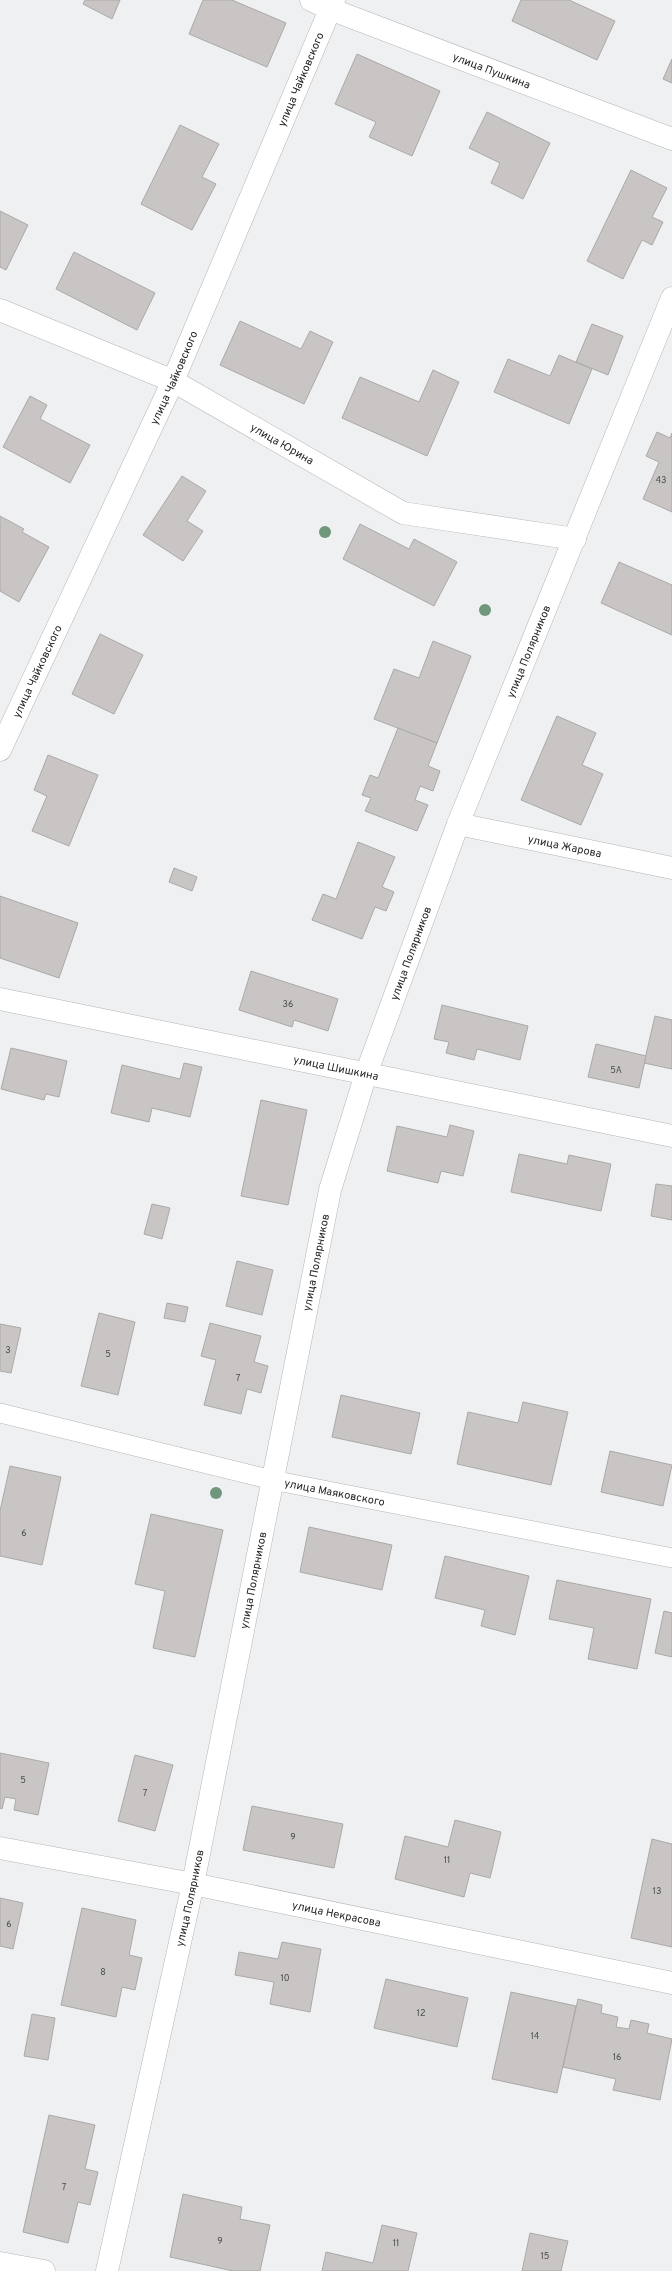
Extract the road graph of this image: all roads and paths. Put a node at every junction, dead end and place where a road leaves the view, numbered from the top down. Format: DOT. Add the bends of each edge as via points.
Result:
graph roads {
  1 [pos="325,3"];
  2 [pos="672,139"];
  3 [pos="672,298"];
  4 [pos="0,310"];
  5 [pos="173,381"];
  6 [pos="575,539"];
  7 [pos="0,750"];
  8 [pos="458,824"];
  9 [pos="672,868"];
  10 [pos="0,999"];
  11 [pos="366,1074"];
  12 [pos="672,1136"];
  13 [pos="0,1413"];
  14 [pos="272,1480"];
  15 [pos="672,1558"];
  16 [pos="0,1848"];
  17 [pos="193,1884"];
  18 [pos="672,1983"];
  19 [pos="0,2263"];
  20 [pos="44,2271"];
  21 [pos="107,2271"];
  1 -- 2 [label="street, улица Пушкина"];
  1 -- 5 [label="street, улица Чайковского"];
  3 -- 6 [label="street, улица Полярников"];
  4 -- 5 [label="street, улица Юрина"];
  5 -- 6 [label="street, улица Юрина" via="403,513"];
  5 -- 7 [label="street, улица Чайковского"];
  6 -- 8 [label="street, улица Полярников"];
  8 -- 9 [label="street, улица Жарова"];
  8 -- 11 [label="street, улица Полярников"];
  10 -- 11 [label="street, улица Шишкина"];
  11 -- 12 [label="street, улица Шишкина"];
  11 -- 14 [label="street, улица Полярников" via="330,1190"];
  13 -- 14 [label="lane, улица Маяковского"];
  14 -- 15 [label="lane, улица Маяковского"];
  14 -- 17 [label="street, улица Полярников"];
  16 -- 17 [label="street, улица Некрасова"];
  17 -- 18 [label="street, улица Некрасова"];
  17 -- 21 [label="street, улица Полярников"];
  19 -- 20 [label="street"];
}
